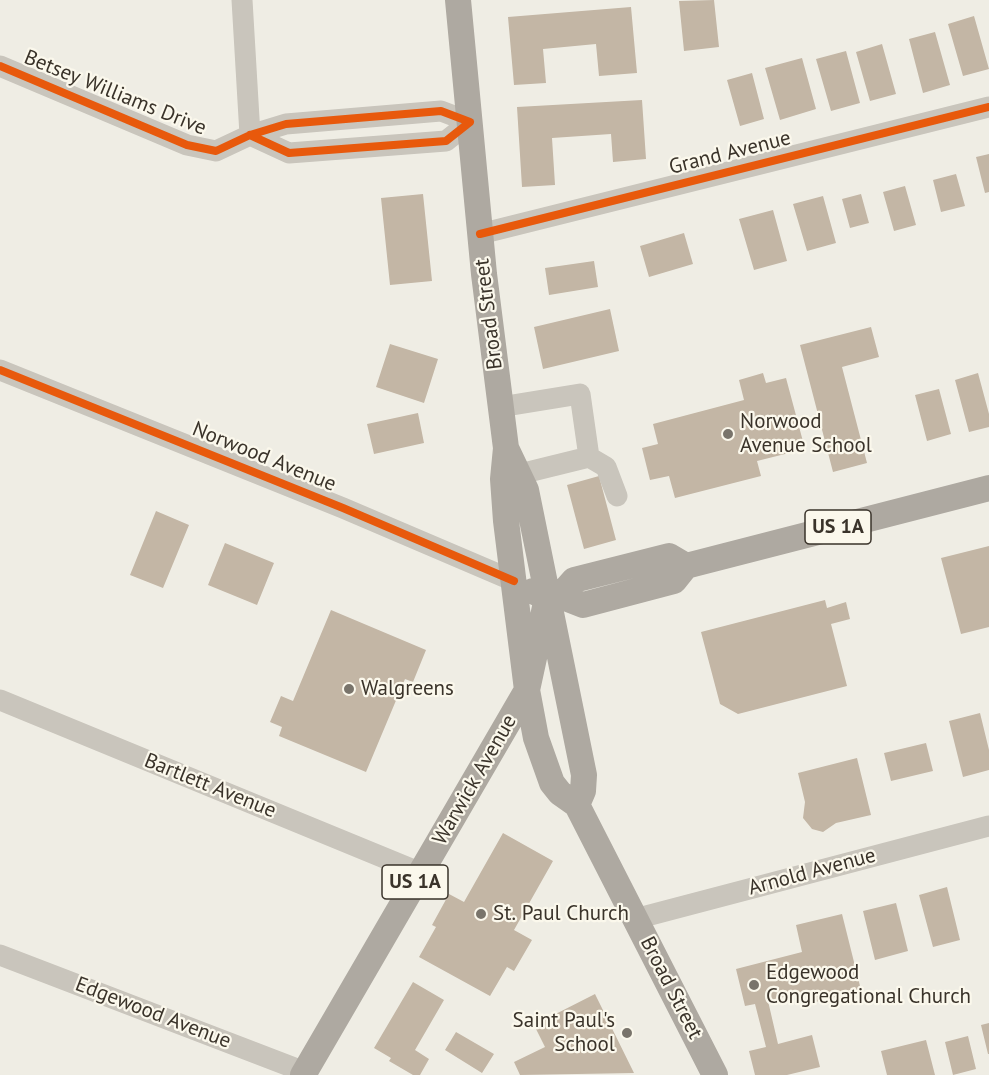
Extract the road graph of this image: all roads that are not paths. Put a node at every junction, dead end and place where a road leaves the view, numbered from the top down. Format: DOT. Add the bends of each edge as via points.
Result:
graph roads {
  1 [pos="242,0"];
  2 [pos="458,0"];
  3 [pos="0,66"];
  4 [pos="989,107"];
  5 [pos="470,122"];
  6 [pos="250,135"];
  7 [pos="480,234"];
  8 [pos="0,370"];
  9 [pos="500,407"];
  10 [pos="506,448"];
  11 [pos="589,457"];
  12 [pos="520,474"];
  13 [pos="989,488"];
  14 [pos="617,496"];
  15 [pos="514,581"];
  16 [pos="553,597"];
  17 [pos="527,690"];
  18 [pos="0,700"];
  19 [pos="577,805"];
  20 [pos="989,826"];
  21 [pos="421,873"];
  22 [pos="635,919"];
  23 [pos="0,955"];
  24 [pos="304,1073"];
  25 [pos="715,1075"];
  1 -- 6 [label="street"];
  2 -- 5 [label="main road, Broad Street"];
  3 -- 6 [label="street, Betsey Williams Drive" via="188,145 216,151"];
  4 -- 7 [label="street, Grand Avenue"];
  5 -- 6 [label="street, Betsey Williams Drive" via="441,111 286,124"];
  5 -- 6 [label="street" via="446,141 290,153"];
  5 -- 7 [label="main road, Broad Street"];
  7 -- 9 [label="main road, Broad Street"];
  8 -- 15 [label="street, Norwood Avenue"];
  9 -- 10 [label="main road, Broad Street"];
  9 -- 11 [label="street" via="580,394"];
  10 -- 12 [label="main road, Broad Street"];
  10 -- 15 [label="main road, Broad Street" via="503,494"];
  11 -- 12 [label="street"];
  11 -- 14 [label="street" via="606,467"];
  12 -- 16 [label="main road, Broad Street"];
  13 -- 16 [label="main road, US 1A" via="686,566 669,556 646,561 574,580"];
  15 -- 16 [label="main road, Norwood Avenue"];
  15 -- 17 [label="main road, Broad Street"];
  16 -- 17 [label="main road, Warwick Avenue / US 1A"];
  16 -- 19 [label="main road, Broad Street" via="584,775"];
  17 -- 19 [label="main road, Broad Street" via="547,772 560,793"];
  17 -- 21 [label="main road, Warwick Avenue / US 1A"];
  18 -- 21 [label="street, Bartlett Avenue"];
  19 -- 22 [label="main road, Broad Street"];
  20 -- 22 [label="street, Arnold Avenue"];
  21 -- 24 [label="main road, Warwick Avenue / US 1A"];
  22 -- 25 [label="main road, Broad Street"];
  23 -- 24 [label="street, Edgewood Avenue"];
}
